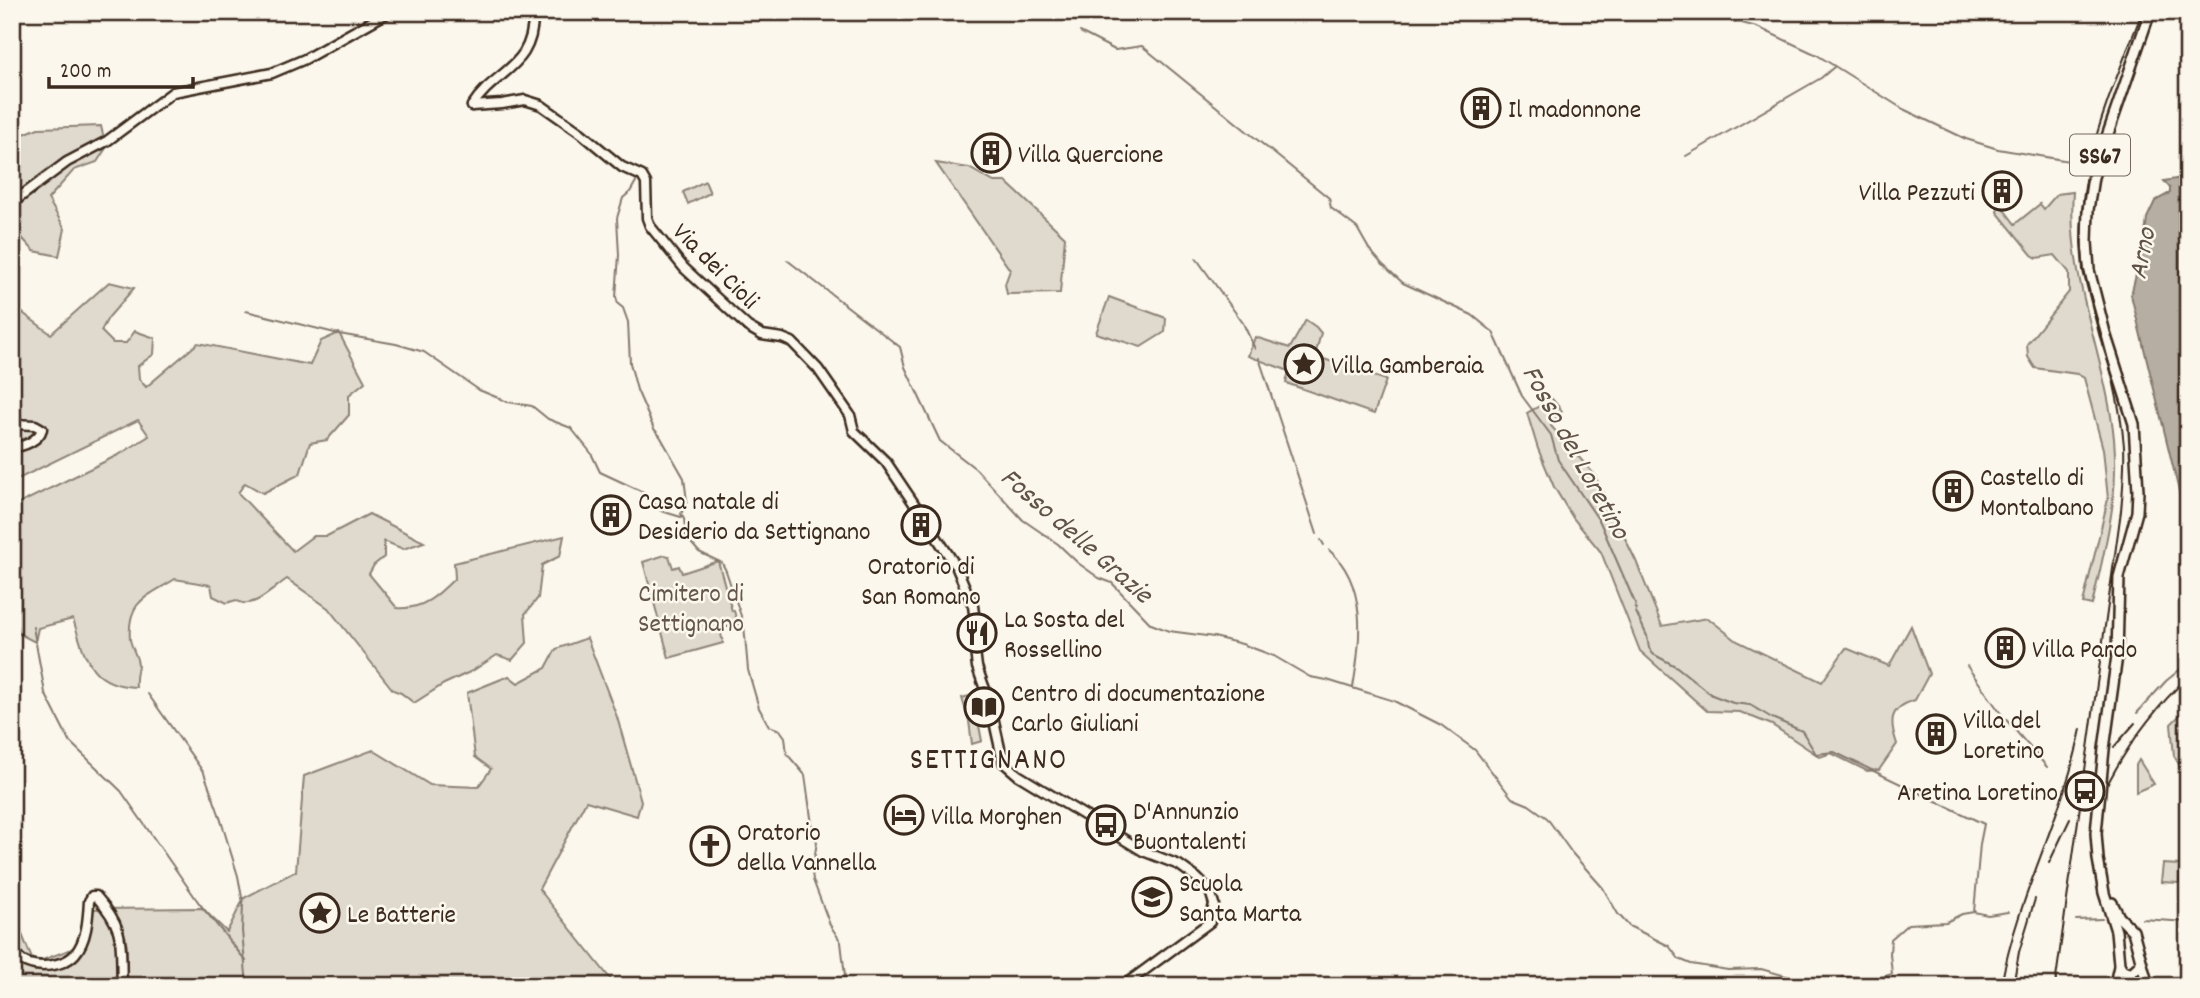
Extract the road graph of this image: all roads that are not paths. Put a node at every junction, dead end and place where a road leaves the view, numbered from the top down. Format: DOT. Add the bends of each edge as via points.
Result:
graph roads {
  1 [pos="389,12"];
  2 [pos="533,12"];
  3 [pos="2150,12"];
  4 [pos="14,201"];
  5 [pos="12,424"];
  6 [pos="12,447"];
  7 [pos="2103,886"];
  8 [pos="2124,924"];
  9 [pos="12,931"];
  10 [pos="2116,931"];
  11 [pos="2119,964"];
  12 [pos="2135,970"];
  13 [pos="122,986"];
  14 [pos="1123,986"];
  15 [pos="2114,986"];
  16 [pos="2124,986"];
  17 [pos="2146,986"];
  1 -- 4 [label="street" via="272,73 173,92"];
  2 -- 14 [label="street, Via dei Cioli" via="531,36 522,55 472,106 525,100 541,105 622,167 642,176 647,218 665,247 748,327 792,342 802,351 850,415 855,431 886,462 917,505 956,566 973,606 977,667 1003,762 1135,846 1179,865 1210,891 1214,904 1210,922"];
  3 -- 7 [label="main road, SS67" via="2091,185 2087,257 2134,424 2138,491 2137,512 2119,577 2118,646 2096,833"];
  5 -- 6 [label="street" via="42,429 32,441"];
  7 -- 8 [label="main road"];
  7 -- 10 [label="main road"];
  8 -- 10 [label="main road"];
  8 -- 12 [label="main road" via="2135,937"];
  9 -- 13 [label="street" via="13,949 20,959 31,965 60,963 74,955 83,941 89,901 96,896 121,938"];
  10 -- 11 [label="main road"];
  11 -- 12 [label="main road" via="2123,971"];
  11 -- 15 [label="street"];
  12 -- 16 [label="street"];
  12 -- 17 [label="main road"];
}
